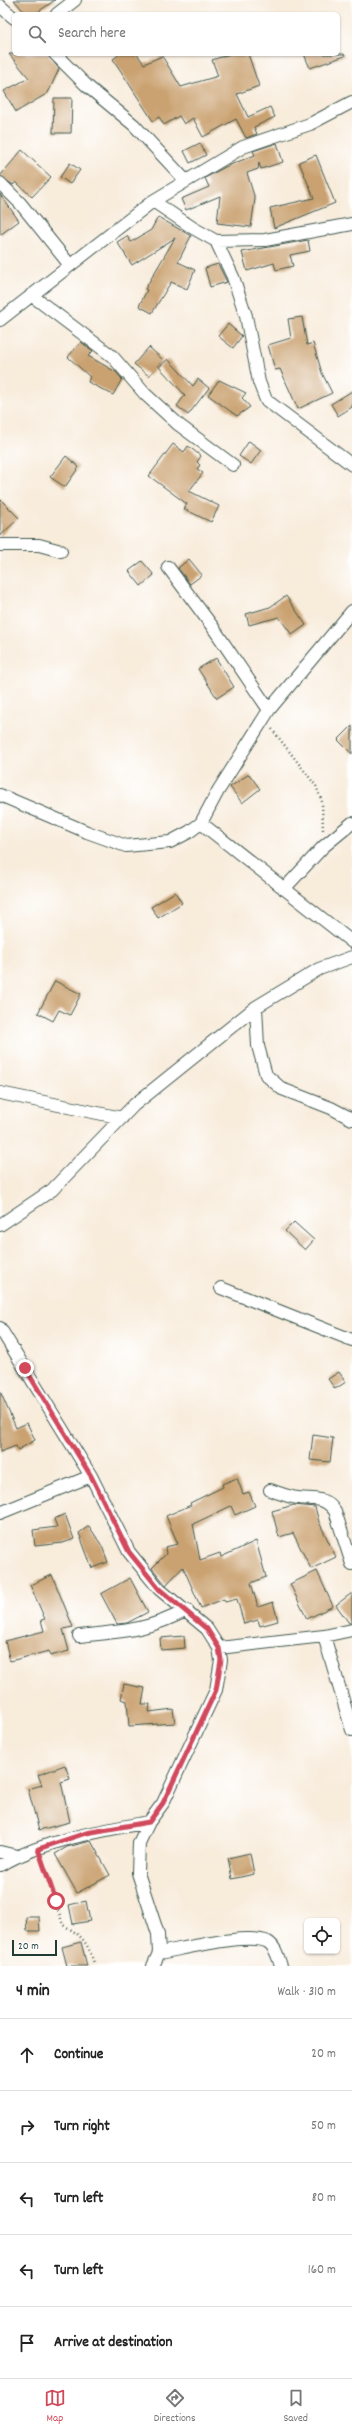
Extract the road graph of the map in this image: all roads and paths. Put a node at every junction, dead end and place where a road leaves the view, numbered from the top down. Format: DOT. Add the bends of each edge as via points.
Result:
graph roads {
  1 [pos="75,0"];
  2 [pos="0,6"];
  3 [pos="60,12"];
  4 [pos="12,16"];
  5 [pos="57,56"];
  6 [pos="352,102"];
  7 [pos="186,181"];
  8 [pos="0,183"];
  9 [pos="154,201"];
  10 [pos="352,224"];
  11 [pos="216,241"];
  12 [pos="69,264"];
  13 [pos="31,295"];
  14 [pos="0,320"];
  15 [pos="352,465"];
  16 [pos="233,466"];
  17 [pos="0,545"];
  18 [pos="62,551"];
  19 [pos="168,567"];
  20 [pos="352,611"];
  21 [pos="267,714"];
  22 [pos="0,795"];
  23 [pos="201,823"];
  24 [pos="352,823"];
  25 [pos="323,847"];
  26 [pos="284,889"];
  27 [pos="352,942"];
  28 [pos="352,957"];
  29 [pos="256,1007"];
  30 [pos="0,1093"];
  31 [pos="122,1118"];
  32 [pos="352,1119"];
  33 [pos="0,1225"];
  34 [pos="221,1288"];
  35 [pos="0,1328"];
  36 [pos="352,1340"];
  37 [pos="91,1476"];
  38 [pos="270,1490"];
  39 [pos="0,1513"];
  40 [pos="352,1564"];
  41 [pos="187,1610"];
  42 [pos="352,1630"];
  43 [pos="79,1636"];
  44 [pos="324,1636"];
  45 [pos="219,1648"];
  46 [pos="352,1730"];
  47 [pos="149,1822"];
  48 [pos="38,1849"];
  49 [pos="0,1852"];
  50 [pos="17,1856"];
  51 [pos="0,1865"];
  52 [pos="159,1953"];
  53 [pos="94,1963"];
  54 [pos="153,1966"];
  55 [pos="281,1966"];
  1 -- 3 [label="street"];
  2 -- 4 [label="street"];
  5 -- 7 [label="street" via="86,86 134,125"];
  6 -- 7 [label="street" via="310,124 243,147"];
  7 -- 9 [label="street"];
  8 -- 12 [label="street" via="20,203"];
  9 -- 11 [label="street"];
  9 -- 12 [label="street"];
  10 -- 11 [label="street" via="265,240"];
  11 -- 15 [label="street" via="233,277 246,316 259,382 266,400"];
  12 -- 13 [label="street"];
  13 -- 14 [label="street"];
  13 -- 16 [label="street" via="112,356 145,394"];
  17 -- 18 [label="street" via="39,545"];
  19 -- 21 [label="street" via="212,626"];
  20 -- 21 [label="street"];
  21 -- 23 [label="street" via="218,791"];
  21 -- 25 [label="path" via="279,740 316,786 322,802"];
  22 -- 23 [label="street" via="126,846 170,842"];
  23 -- 26 [label="street"];
  24 -- 25 [label="street"];
  25 -- 26 [label="street"];
  26 -- 27 [label="street"];
  28 -- 29 [label="street" via="319,969"];
  29 -- 31 [label="street"];
  29 -- 32 [label="street" via="258,1046 266,1075 282,1089 332,1108"];
  30 -- 31 [label="street"];
  31 -- 33 [label="street" via="52,1190"];
  34 -- 36 [label="street"];
  35 -- 37 [label="street"];
  37 -- 39 [label="street"];
  37 -- 41 [label="street" via="129,1552 159,1589"];
  38 -- 40 [label="street" via="299,1498 323,1499 330,1505 335,1511"];
  41 -- 43 [label="street" via="161,1623 135,1630"];
  41 -- 45 [label="street" via="207,1629"];
  42 -- 44 [label="street"];
  44 -- 45 [label="street"];
  44 -- 46 [label="street"];
  45 -- 47 [label="street" via="221,1660 216,1690 163,1803"];
  47 -- 48 [label="street" via="86,1833"];
  47 -- 52 [label="street" via="139,1843 138,1873 158,1934"];
  48 -- 50 [label="street"];
  48 -- 53 [label="path" via="64,1925 80,1934 89,1948"];
  49 -- 50 [label="street"];
  50 -- 51 [label="street"];
  52 -- 54 [label="street"];
  52 -- 55 [label="street" via="247,1938 269,1943 276,1952"];
}
